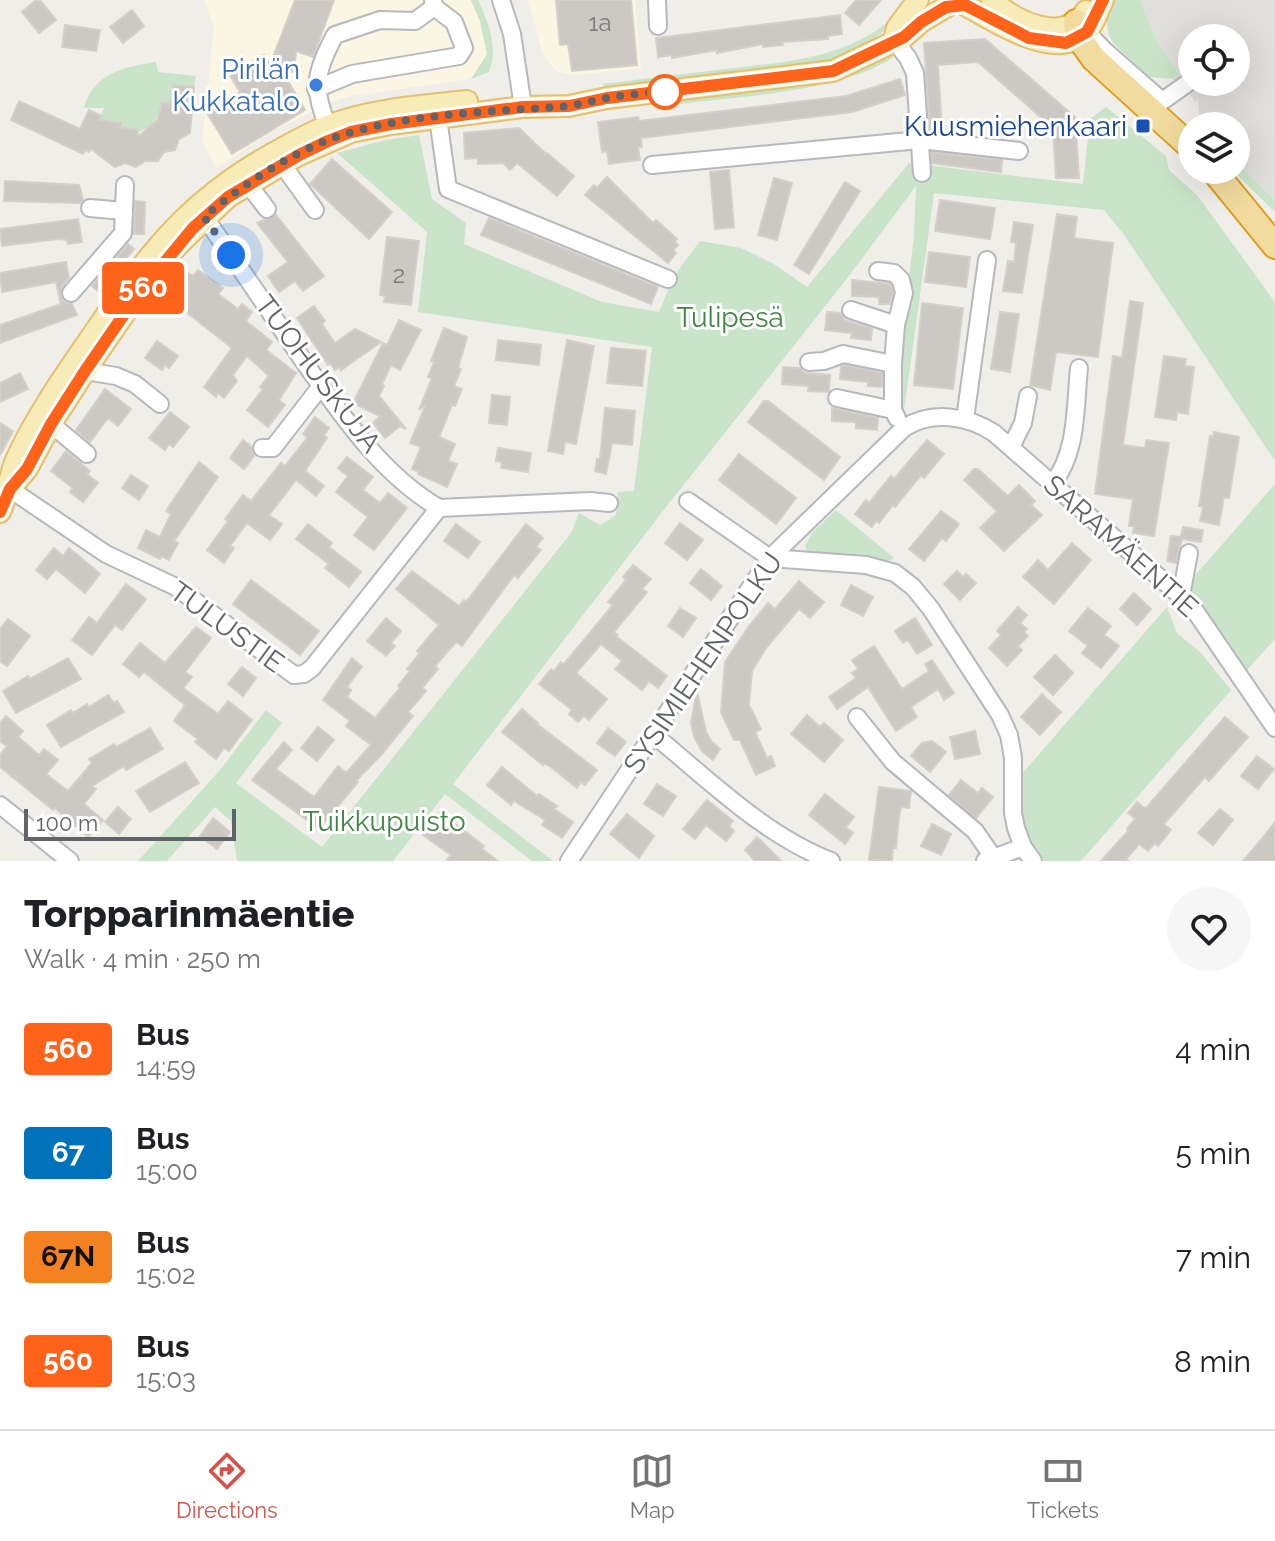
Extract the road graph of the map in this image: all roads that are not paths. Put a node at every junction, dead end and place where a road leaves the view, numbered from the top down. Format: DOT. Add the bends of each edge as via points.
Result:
graph roads {
  1 [pos="501,0"];
  2 [pos="657,0"];
  3 [pos="918,0"];
  4 [pos="992,0"];
  5 [pos="1090,0"];
  6 [pos="1103,0"];
  7 [pos="433,3"];
  8 [pos="955,3"];
  9 [pos="658,26"];
  10 [pos="1081,31"];
  11 [pos="894,40"];
  12 [pos="316,89"];
  13 [pos="1178,90"];
  14 [pos="522,101"];
  15 [pos="1156,105"];
  16 [pos="438,118"];
  17 [pos="328,126"];
  18 [pos="350,126"];
  19 [pos="1178,131"];
  20 [pos="920,140"];
  21 [pos="1019,151"];
  22 [pos="282,164"];
  23 [pos="652,165"];
  24 [pos="922,173"];
  25 [pos="248,184"];
  26 [pos="1224,184"];
  27 [pos="125,185"];
  28 [pos="90,208"];
  29 [pos="267,209"];
  30 [pos="315,210"];
  31 [pos="124,211"];
  32 [pos="200,212"];
  33 [pos="1275,246"];
  34 [pos="987,260"];
  35 [pos="878,271"];
  36 [pos="668,279"];
  37 [pos="71,293"];
  38 [pos="851,310"];
  39 [pos="896,325"];
  40 [pos="809,362"];
  41 [pos="893,364"];
  42 [pos="1079,368"];
  43 [pos="85,371"];
  44 [pos="321,386"];
  45 [pos="1028,396"];
  46 [pos="837,398"];
  47 [pos="160,404"];
  48 [pos="893,410"];
  49 [pos="927,418"];
  50 [pos="965,419"];
  51 [pos="51,424"];
  52 [pos="904,428"];
  53 [pos="1011,447"];
  54 [pos="262,448"];
  55 [pos="87,454"];
  56 [pos="1052,484"];
  57 [pos="10,489"];
  58 [pos="688,501"];
  59 [pos="609,503"];
  60 [pos="439,508"];
  61 [pos="0,512"];
  62 [pos="1189,553"];
  63 [pos="770,558"];
  64 [pos="1181,596"];
  65 [pos="857,717"];
  66 [pos="1275,728"];
  67 [pos="654,735"];
  68 [pos="0,805"];
  69 [pos="1028,854"];
  70 [pos="989,859"];
  71 [pos="70,861"];
  72 [pos="569,861"];
  73 [pos="831,861"];
  1 -- 14 [label="street"];
  2 -- 9 [label="street"];
  3 -- 11 [label="main road"];
  4 -- 10 [label="main road" via="1030,25"];
  5 -- 10 [label="main road"];
  6 -- 10 [label="main road"];
  7 -- 12 [label="street" via="415,21 380,20 335,35 321,60"];
  7 -- 12 [label="street" via="454,22 464,48 459,56 352,74"];
  8 -- 10 [label="main road" via="1029,38 1066,43"];
  8 -- 11 [label="main road"];
  10 -- 15 [label="highway" via="1094,59"];
  11 -- 14 [label="main road" via="833,71 569,106"];
  11 -- 20 [label="street" via="915,73"];
  12 -- 17 [label="street"];
  13 -- 15 [label="street"];
  14 -- 16 [label="main road"];
  14 -- 18 [label="main road" via="389,110"];
  15 -- 19 [label="highway"];
  16 -- 18 [label="main road"];
  16 -- 36 [label="street" via="448,189"];
  17 -- 18 [label="main road"];
  17 -- 32 [label="main road" via="220,185"];
  18 -- 22 [label="main road"];
  20 -- 21 [label="street"];
  20 -- 23 [label="street"];
  20 -- 24 [label="street"];
  22 -- 25 [label="main road"];
  22 -- 30 [label="street"];
  25 -- 29 [label="street"];
  25 -- 32 [label="main road"];
  26 -- 33 [label="highway"];
  27 -- 31 [label="street"];
  28 -- 31 [label="street"];
  31 -- 37 [label="street" via="123,233"];
  32 -- 43 [label="main road"];
  32 -- 44 [label="street, TUOHUSKUJA"];
  32 -- 57 [label="main road" via="167,237 125,287 29,432 14,464"];
  34 -- 50 [label="street"];
  35 -- 39 [label="street" via="901,280 904,293"];
  38 -- 39 [label="street"];
  39 -- 41 [label="street"];
  40 -- 41 [label="street" via="843,354"];
  41 -- 48 [label="street"];
  42 -- 56 [label="street" via="1071,446"];
  43 -- 47 [label="street" via="135,384"];
  43 -- 51 [label="main road"];
  44 -- 54 [label="street" via="273,448"];
  44 -- 60 [label="street, TUOHUSKUJA" via="363,441"];
  45 -- 53 [label="street"];
  46 -- 48 [label="street"];
  48 -- 52 [label="street"];
  49 -- 50 [label="street, SARAMÄENTIE"];
  49 -- 52 [label="street, SYSIMIEHENPOLKU"];
  50 -- 53 [label="street, SARAMÄENTIE"];
  51 -- 55 [label="street"];
  51 -- 57 [label="main road"];
  52 -- 63 [label="street, SYSIMIEHENPOLKU"];
  53 -- 56 [label="street, SARAMÄENTIE"];
  56 -- 64 [label="street, SARAMÄENTIE"];
  57 -- 60 [label="street, TULUSTIE" via="106,554 176,587 294,675 312,668"];
  57 -- 61 [label="main road"];
  58 -- 63 [label="street"];
  59 -- 60 [label="street"];
  62 -- 64 [label="street"];
  63 -- 67 [label="street, SYSIMIEHENPOLKU"];
  63 -- 69 [label="street" via="866,565 895,573 913,587 1009,735 1013,813"];
  64 -- 66 [label="street, SARAMÄENTIE" via="1211,631"];
  65 -- 70 [label="street" via="893,762 975,831"];
  67 -- 72 [label="street, SYSIMIEHENPOLKU"];
  67 -- 73 [label="street" via="765,825"];
  68 -- 71 [label="street"];
  69 -- 70 [label="street"];
}
